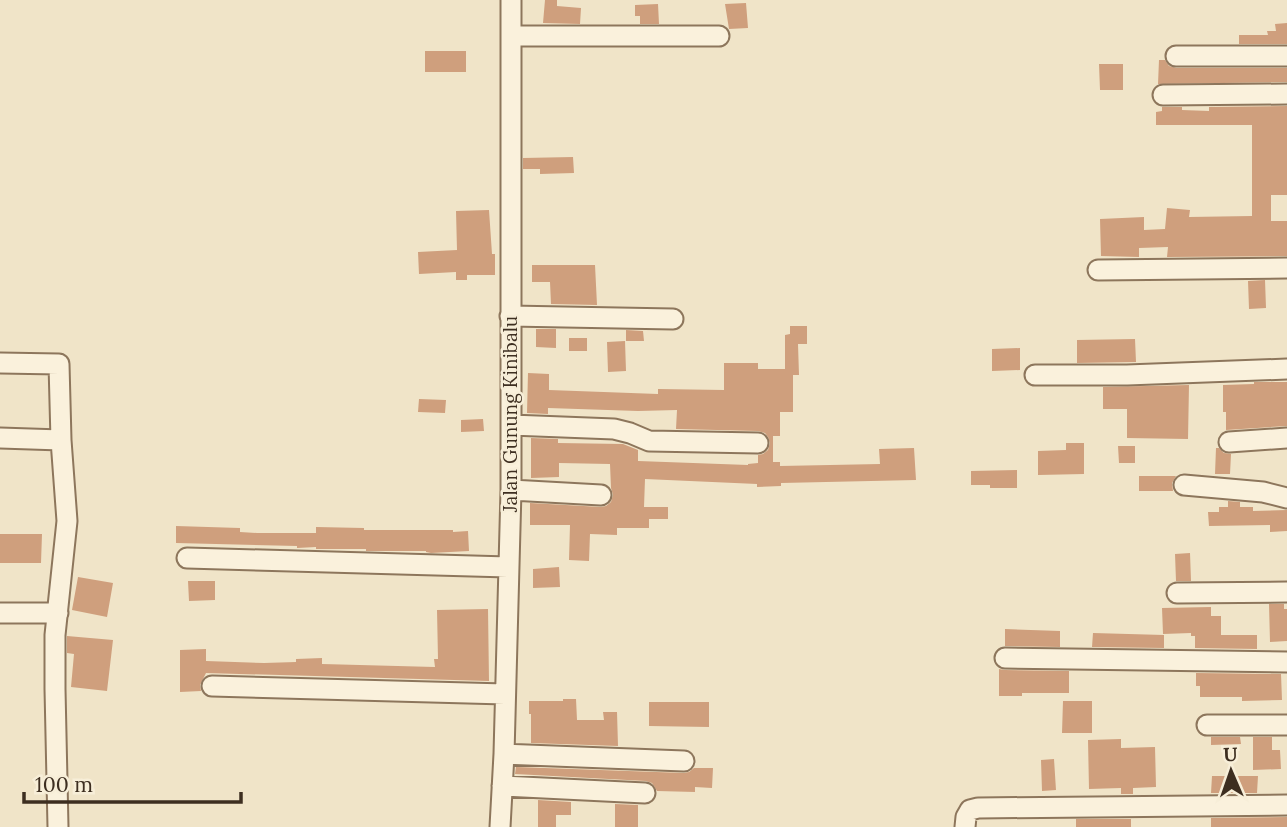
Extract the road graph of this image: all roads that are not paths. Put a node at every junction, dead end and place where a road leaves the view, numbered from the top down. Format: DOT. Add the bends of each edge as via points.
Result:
graph roads {
  1 [pos="511,0"];
  2 [pos="512,36"];
  3 [pos="719,36"];
  4 [pos="1176,56"];
  5 [pos="1287,56"];
  6 [pos="1287,93"];
  7 [pos="1163,95"];
  8 [pos="1287,268"];
  9 [pos="1098,270"];
  10 [pos="510,316"];
  11 [pos="673,319"];
  12 [pos="0,363"];
  13 [pos="1287,369"];
  14 [pos="1035,375"];
  15 [pos="511,425"];
  16 [pos="0,438"];
  17 [pos="1287,438"];
  18 [pos="61,440"];
  19 [pos="1229,442"];
  20 [pos="758,443"];
  21 [pos="1184,485"];
  22 [pos="511,490"];
  23 [pos="601,495"];
  24 [pos="1287,498"];
  25 [pos="187,558"];
  26 [pos="508,567"];
  27 [pos="1287,592"];
  28 [pos="1177,593"];
  29 [pos="0,613"];
  30 [pos="58,614"];
  31 [pos="1005,658"];
  32 [pos="1287,662"];
  33 [pos="212,686"];
  34 [pos="506,694"];
  35 [pos="1207,725"];
  36 [pos="1287,725"];
  37 [pos="505,754"];
  38 [pos="684,761"];
  39 [pos="502,786"];
  40 [pos="645,793"];
  41 [pos="1287,805"];
  42 [pos="58,827"];
  43 [pos="500,827"];
  44 [pos="965,827"];
  1 -- 2 [label="street, Jalan Gunung Kinibalu"];
  2 -- 3 [label="street"];
  2 -- 10 [label="street, Jalan Gunung Kinibalu"];
  4 -- 5 [label="street"];
  6 -- 7 [label="street"];
  8 -- 9 [label="street"];
  10 -- 11 [label="street"];
  10 -- 15 [label="street, Jalan Gunung Kinibalu"];
  12 -- 18 [label="street" via="59,364"];
  13 -- 14 [label="street"];
  15 -- 20 [label="street" via="614,429 649,441"];
  15 -- 22 [label="street, Jalan Gunung Kinibalu"];
  16 -- 18 [label="street"];
  17 -- 19 [label="street"];
  18 -- 30 [label="street" via="67,521"];
  21 -- 24 [label="street"];
  22 -- 23 [label="street"];
  22 -- 26 [label="street, Jalan Gunung Kinibalu"];
  25 -- 26 [label="street"];
  26 -- 34 [label="street, Jalan Gunung Kinibalu"];
  27 -- 28 [label="street"];
  29 -- 30 [label="street"];
  30 -- 42 [label="street"];
  31 -- 32 [label="street"];
  33 -- 34 [label="street"];
  34 -- 37 [label="street, Jalan Gunung Kinibalu"];
  35 -- 36 [label="street"];
  37 -- 38 [label="street"];
  37 -- 39 [label="street, Jalan Gunung Kinibalu"];
  39 -- 40 [label="street"];
  39 -- 43 [label="street, Jalan Gunung Kinibalu"];
  41 -- 44 [label="street" via="978,808 970,810"];
}
